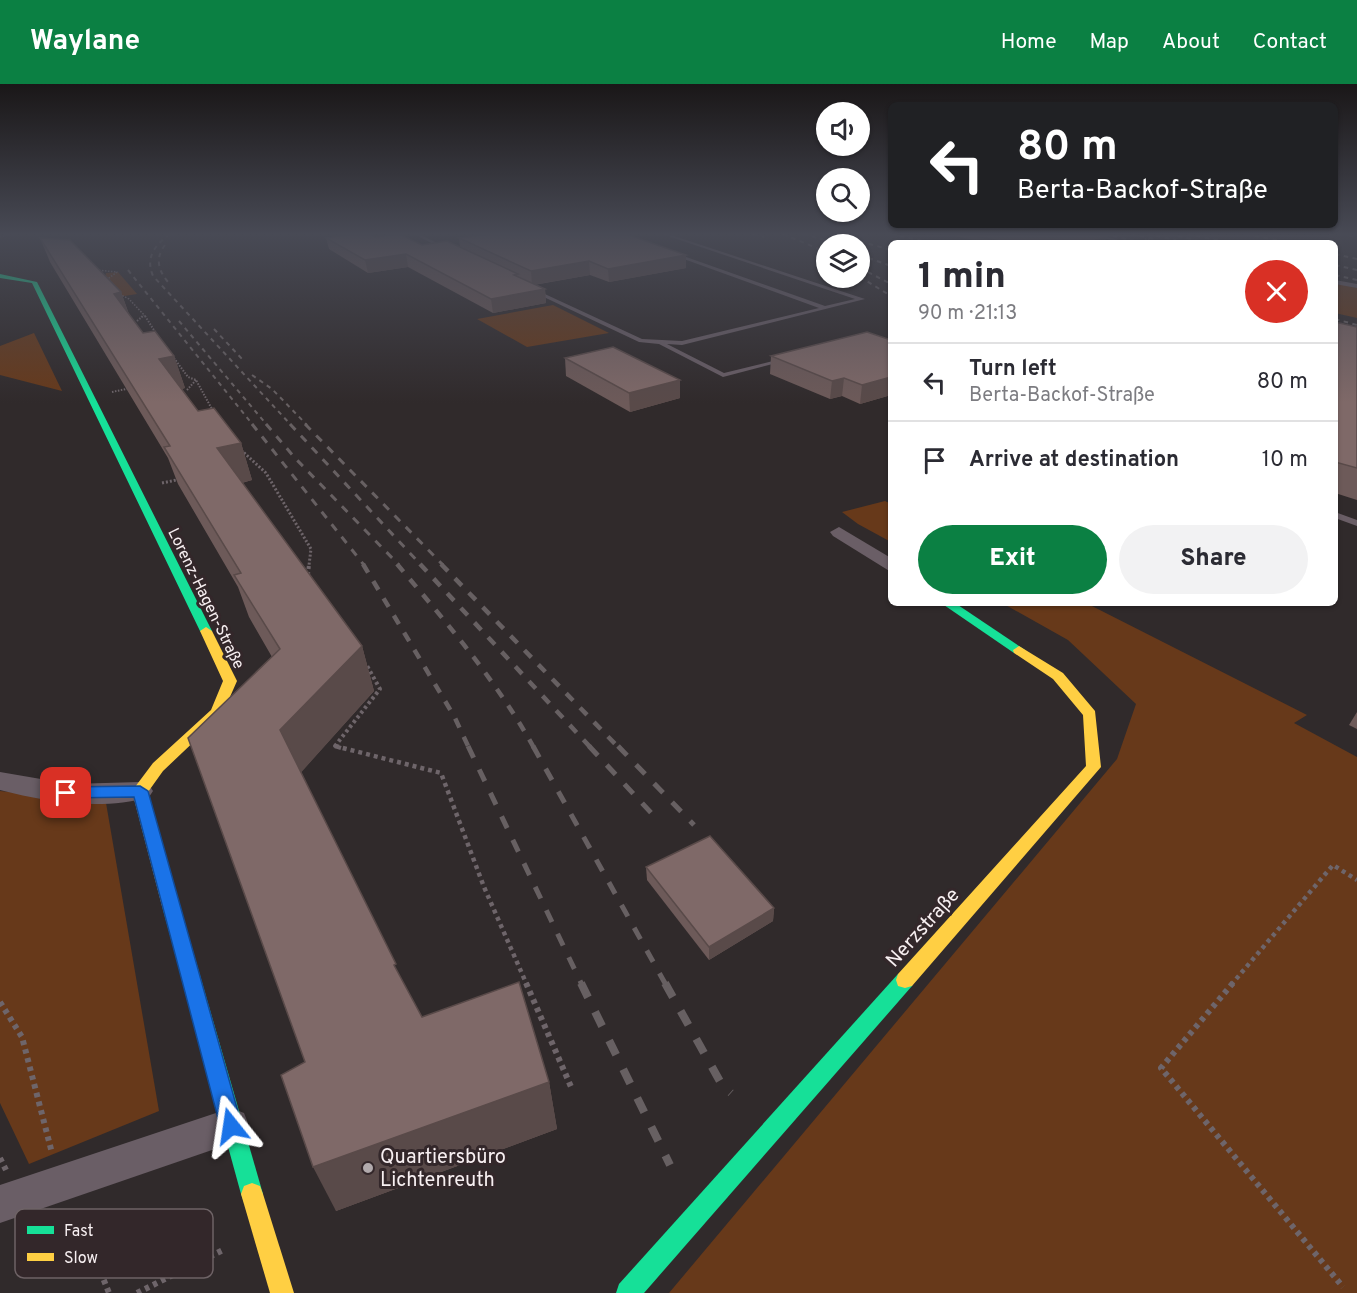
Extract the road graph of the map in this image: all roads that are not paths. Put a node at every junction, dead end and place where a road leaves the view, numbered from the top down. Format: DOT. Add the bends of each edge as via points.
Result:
graph roads {
  1 [pos="38,290"];
  2 [pos="534,290"];
  3 [pos="777,290"];
  4 [pos="836,290"];
  5 [pos="826,308"];
  6 [pos="662,344"];
  7 [pos="794,357"];
  8 [pos="1338,516"];
  9 [pos="1357,523"];
  10 [pos="839,532"];
  11 [pos="888,564"];
  12 [pos="952,606"];
  13 [pos="0,781"];
  14 [pos="140,791"];
  15 [pos="231,1126"];
  16 [pos="0,1203"];
  17 [pos="282,1293"];
  18 [pos="628,1293"];
  1 -- 14 [label="street, Lorenz-Hagen-Straße" via="230,681 217,712 158,767"];
  2 -- 6 [label="lane" via="641,341"];
  3 -- 5 [label="lane"];
  4 -- 5 [label="lane" via="862,299"];
  5 -- 6 [label="lane" via="682,343"];
  6 -- 7 [label="lane" via="723,375"];
  8 -- 9 [label="lane"];
  10 -- 11 [label="street"];
  12 -- 18 [label="street, Nerzstraße" via="1058,675 1090,714 1094,768"];
  13 -- 14 [label="street" via="46,791 86,794"];
  14 -- 15 [label="street"];
  15 -- 16 [label="street"];
  15 -- 17 [label="street"];
}
